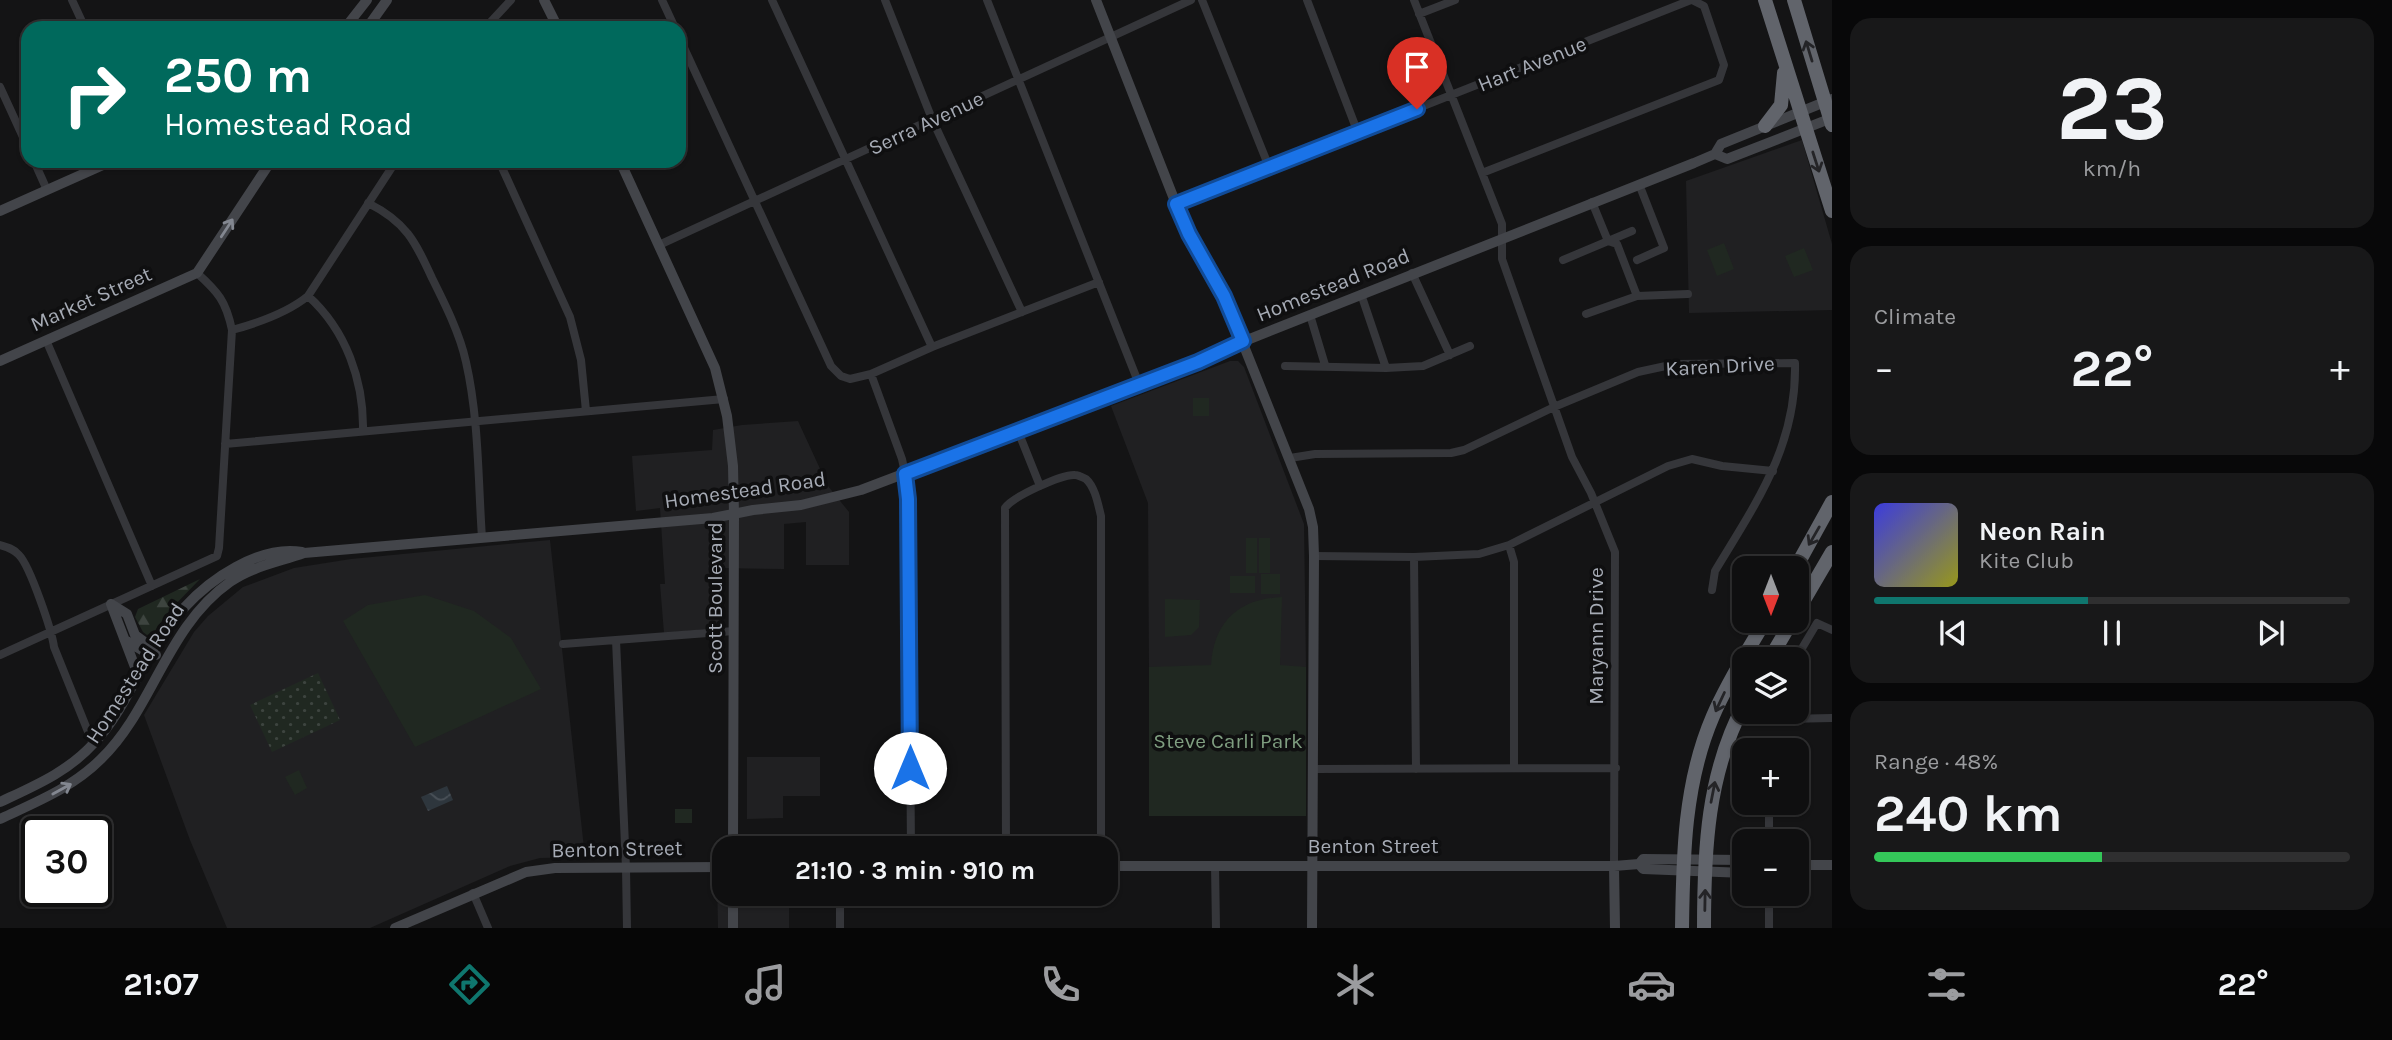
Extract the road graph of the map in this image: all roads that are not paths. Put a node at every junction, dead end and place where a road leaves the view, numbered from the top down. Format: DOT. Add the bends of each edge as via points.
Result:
graph roads {
  1 [pos="72,0"];
  2 [pos="367,0"];
  3 [pos="387,0"];
  4 [pos="511,0"];
  5 [pos="544,0"];
  6 [pos="662,0"];
  7 [pos="772,0"];
  8 [pos="885,0"];
  9 [pos="987,0"];
  10 [pos="1096,0"];
  11 [pos="1191,0"];
  12 [pos="1202,0"];
  13 [pos="1307,0"];
  14 [pos="1414,0"];
  15 [pos="1455,0"];
  16 [pos="1692,0"];
  17 [pos="1766,0"];
  18 [pos="1794,0"];
  19 [pos="1419,14"];
  20 [pos="82,21"];
  21 [pos="350,21"];
  22 [pos="372,21"];
  23 [pos="492,21"];
  24 [pos="554,21"];
  25 [pos="672,21"];
  26 [pos="1111,37"];
  27 [pos="686,52"];
  28 [pos="1784,61"];
  29 [pos="1019,80"];
  30 [pos="0,87"];
  31 [pos="1451,96"];
  32 [pos="1828,101"];
  33 [pos="3,104"];
  34 [pos="1800,112"];
  35 [pos="932,119"];
  36 [pos="1831,120"];
  37 [pos="1765,126"];
  38 [pos="1805,128"];
  39 [pos="1358,133"];
  40 [pos="21,136"];
  41 [pos="1715,154"];
  42 [pos="846,160"];
  43 [pos="1269,167"];
  44 [pos="37,168"];
  45 [pos="96,168"];
  46 [pos="266,168"];
  47 [pos="391,168"];
  48 [pos="502,168"];
  49 [pos="623,168"];
  50 [pos="1482,173"];
  51 [pos="1639,184"];
  52 [pos="47,190"];
  53 [pos="755,202"];
  54 [pos="1592,202"];
  55 [pos="368,203"];
  56 [pos="1176,204"];
  57 [pos="0,211"];
  58 [pos="1832,211"];
  59 [pos="1632,231"];
  60 [pos="1501,239"];
  61 [pos="1608,241"];
  62 [pos="659,245"];
  63 [pos="1563,260"];
  64 [pos="1637,260"];
  65 [pos="197,273"];
  66 [pos="1412,274"];
  67 [pos="1099,282"];
  68 [pos="1361,294"];
  69 [pos="1688,294"];
  70 [pos="308,296"];
  71 [pos="1637,296"];
  72 [pos="1022,312"];
  73 [pos="1586,314"];
  74 [pos="1310,315"];
  75 [pos="232,330"];
  76 [pos="46,340"];
  77 [pos="1243,341"];
  78 [pos="1470,346"];
  79 [pos="932,347"];
  80 [pos="1450,355"];
  81 [pos="0,361"];
  82 [pos="1325,365"];
  83 [pos="1285,366"];
  84 [pos="1386,368"];
  85 [pos="870,374"];
  86 [pos="1139,384"];
  87 [pos="724,399"];
  88 [pos="1554,407"];
  89 [pos="586,411"];
  90 [pos="474,421"];
  91 [pos="363,431"];
  92 [pos="1018,431"];
  93 [pos="225,444"];
  94 [pos="1290,458"];
  95 [pos="1773,471"];
  96 [pos="905,474"];
  97 [pos="1040,486"];
  98 [pos="1595,502"];
  99 [pos="1832,502"];
  100 [pos="734,514"];
  101 [pos="482,538"];
  102 [pos="0,545"];
  103 [pos="1509,545"];
  104 [pos="1832,552"];
  105 [pos="304,553"];
  106 [pos="1314,556"];
  107 [pos="1802,556"];
  108 [pos="1414,557"];
  109 [pos="152,586"];
  110 [pos="1712,590"];
  111 [pos="1810,590"];
  112 [pos="111,604"];
  113 [pos="1832,630"];
  114 [pos="734,631"];
  115 [pos="52,632"];
  116 [pos="1757,634"];
  117 [pos="125,640"];
  118 [pos="616,640"];
  119 [pos="562,644"];
  120 [pos="1803,647"];
  121 [pos="151,652"];
  122 [pos="0,655"];
  123 [pos="164,661"];
  124 [pos="136,680"];
  125 [pos="1809,718"];
  126 [pos="1832,718"];
  127 [pos="1735,724"];
  128 [pos="93,744"];
  129 [pos="1514,767"];
  130 [pos="1616,768"];
  131 [pos="1314,769"];
  132 [pos="1416,769"];
  133 [pos="0,802"];
  134 [pos="0,819"];
  135 [pos="733,836"];
  136 [pos="911,836"];
  137 [pos="1006,836"];
  138 [pos="1101,836"];
  139 [pos="1732,862"];
  140 [pos="1215,865"];
  141 [pos="1313,865"];
  142 [pos="1683,865"];
  143 [pos="1832,865"];
  144 [pos="1118,866"];
  145 [pos="1614,866"];
  146 [pos="1705,866"];
  147 [pos="1809,866"];
  148 [pos="712,867"];
  149 [pos="626,868"];
  150 [pos="1732,871"];
  151 [pos="473,893"];
  152 [pos="733,906"];
  153 [pos="840,906"];
  154 [pos="1769,906"];
  155 [pos="395,928"];
  156 [pos="488,928"];
  157 [pos="626,928"];
  158 [pos="733,928"];
  159 [pos="840,928"];
  160 [pos="1216,928"];
  161 [pos="1312,928"];
  162 [pos="1615,928"];
  163 [pos="1682,928"];
  164 [pos="1704,928"];
  165 [pos="1769,928"];
  1 -- 20 [label="street"];
  2 -- 21 [label="main road"];
  3 -- 22 [label="main road"];
  4 -- 23 [label="street"];
  5 -- 24 [label="main road"];
  6 -- 25 [label="street"];
  7 -- 42 [label="street"];
  8 -- 35 [label="street"];
  9 -- 29 [label="street"];
  10 -- 26 [label="main road"];
  11 -- 26 [label="street, Serra Avenue"];
  12 -- 43 [label="street"];
  13 -- 39 [label="street"];
  14 -- 19 [label="street, Maryann Drive"];
  15 -- 19 [label="street"];
  16 -- 31 [label="street, Hart Avenue"];
  16 -- 50 [label="street" via="1704,6 1724,65 1719,80"];
  17 -- 28 [label="highway"];
  32 -- 18 [label="highway, one-way"];
  19 -- 31 [label="street, Maryann Drive"];
  26 -- 29 [label="street, Serra Avenue"];
  26 -- 56 [label="main road"];
  27 -- 53 [label="street"];
  28 -- 34 [label="highway"];
  28 -- 37 [label="highway" via="1782,100"];
  29 -- 35 [label="street, Serra Avenue"];
  29 -- 67 [label="street"];
  30 -- 33 [label="street"];
  31 -- 39 [label="street, Hart Avenue"];
  31 -- 50 [label="street, Maryann Drive"];
  32 -- 34 [label="main road, Homestead Road"];
  32 -- 36 [label="highway"];
  33 -- 40 [label="street"];
  34 -- 37 [label="main road, Homestead Road"];
  34 -- 38 [label="highway"];
  35 -- 42 [label="street, Serra Avenue"];
  35 -- 72 [label="street"];
  36 -- 38 [label="main road, Homestead Road"];
  37 -- 41 [label="main road, Homestead Road" via="1721,144"];
  38 -- 41 [label="main road, Homestead Road" via="1727,159"];
  38 -- 58 [label="highway, one-way"];
  39 -- 43 [label="street, Hart Avenue"];
  41 -- 51 [label="main road, Homestead Road"];
  42 -- 53 [label="street, Serra Avenue"];
  42 -- 79 [label="street"];
  43 -- 56 [label="street, Hart Avenue"];
  44 -- 52 [label="street"];
  45 -- 52 [label="main road"];
  65 -- 46 [label="main road, one-way"];
  47 -- 55 [label="street"];
  48 -- 89 [label="street" via="570,317 581,360"];
  49 -- 62 [label="main road, Scott Boulevard"];
  50 -- 60 [label="street, Maryann Drive" via="1502,224"];
  51 -- 54 [label="main road, Homestead Road"];
  51 -- 64 [label="street" via="1664,248"];
  52 -- 57 [label="main road"];
  53 -- 62 [label="street, Serra Avenue"];
  53 -- 85 [label="street" via="831,366 850,379"];
  54 -- 60 [label="main road, Homestead Road"];
  54 -- 61 [label="street"];
  55 -- 70 [label="street"];
  55 -- 90 [label="street" via="406,229 445,303 466,360"];
  56 -- 77 [label="main road"];
  59 -- 61 [label="street"];
  60 -- 66 [label="main road, Homestead Road"];
  60 -- 88 [label="street, Maryann Drive" via="1502,259"];
  61 -- 63 [label="street"];
  61 -- 71 [label="street" via="1617,244"];
  62 -- 87 [label="main road, Scott Boulevard" via="715,368"];
  65 -- 75 [label="street" via="220,294"];
  65 -- 76 [label="main road, Market Street"];
  66 -- 68 [label="main road, Homestead Road"];
  66 -- 80 [label="street"];
  67 -- 72 [label="street"];
  67 -- 86 [label="street"];
  68 -- 74 [label="main road, Homestead Road"];
  68 -- 84 [label="street"];
  69 -- 71 [label="street"];
  70 -- 75 [label="street" via="297,305"];
  70 -- 91 [label="street" via="338,330 357,378"];
  71 -- 73 [label="street"];
  72 -- 79 [label="street"];
  74 -- 77 [label="main road, Homestead Road"];
  74 -- 82 [label="street"];
  75 -- 93 [label="street"];
  76 -- 81 [label="main road, Market Street"];
  76 -- 109 [label="street"];
  77 -- 86 [label="main road, Homestead Road"];
  77 -- 94 [label="main road"];
  78 -- 80 [label="street"];
  79 -- 85 [label="street"];
  80 -- 84 [label="street" via="1423,366"];
  82 -- 83 [label="street"];
  82 -- 84 [label="street"];
  85 -- 96 [label="street"];
  86 -- 92 [label="main road, Homestead Road"];
  87 -- 89 [label="street"];
  87 -- 100 [label="main road, Scott Boulevard"];
  88 -- 94 [label="street, Karen Drive" via="1451,453"];
  88 -- 95 [label="street, Karen Drive" via="1638,372 1675,364 1795,363 1789,427"];
  88 -- 98 [label="street, Maryann Drive"];
  89 -- 90 [label="street"];
  90 -- 91 [label="street"];
  90 -- 101 [label="street"];
  91 -- 93 [label="street"];
  92 -- 96 [label="main road, Homestead Road"];
  92 -- 97 [label="street"];
  93 -- 109 [label="street" via="217,555"];
  94 -- 106 [label="main road" via="1309,509"];
  95 -- 98 [label="street" via="1687,459"];
  95 -- 110 [label="street, Karen Drive" via="1715,571"];
  96 -- 100 [label="main road, Homestead Road" via="826,500"];
  96 -- 136 [label="street"];
  97 -- 137 [label="street" via="1013,499 1004,516"];
  97 -- 138 [label="street" via="1074,475 1085,478 1101,516"];
  98 -- 103 [label="street"];
  98 -- 130 [label="street, Maryann Drive" via="1615,552"];
  99 -- 107 [label="highway, one-way"];
  100 -- 101 [label="main road, Homestead Road"];
  100 -- 114 [label="main road, Scott Boulevard"];
  101 -- 105 [label="main road, Homestead Road"];
  102 -- 115 [label="street" via="13,549 22,559"];
  103 -- 108 [label="street" via="1479,554"];
  103 -- 129 [label="street" via="1514,562"];
  104 -- 111 [label="highway"];
  105 -- 121 [label="main road, Homestead Road" via="269,554 215,579 174,618"];
  105 -- 123 [label="main road, Homestead Road" via="255,568 230,582 204,604"];
  106 -- 108 [label="street"];
  106 -- 131 [label="main road"];
  108 -- 132 [label="street"];
  109 -- 112 [label="street"];
  112 -- 115 [label="street"];
  112 -- 117 [label="main road"];
  112 -- 121 [label="main road" via="127,614 135,635"];
  113 -- 120 [label="street" via="1817,623"];
  114 -- 118 [label="street"];
  114 -- 135 [label="main road, Scott Boulevard"];
  115 -- 122 [label="street"];
  115 -- 128 [label="street"];
  116 -- 142 [label="highway, one-way" via="1727,686 1700,751 1686,818"];
  117 -- 121 [label="main road"];
  117 -- 124 [label="main road"];
  118 -- 119 [label="street"];
  118 -- 149 [label="street"];
  121 -- 123 [label="main road"];
  121 -- 124 [label="main road, Homestead Road"];
  134 -- 123 [label="main road, Homestead Road, one-way" via="69,786 103,758"];
  124 -- 128 [label="main road, Homestead Road"];
  125 -- 126 [label="street"];
  146 -- 127 [label="highway, one-way" via="1715,783"];
  128 -- 133 [label="main road, Homestead Road" via="54,776"];
  129 -- 130 [label="street"];
  129 -- 132 [label="street"];
  130 -- 145 [label="street, Maryann Drive"];
  131 -- 132 [label="street"];
  131 -- 141 [label="main road"];
  139 -- 146 [label="main road, Benton Street"];
  140 -- 141 [label="main road, Benton Street"];
  140 -- 144 [label="main road, Benton Street"];
  140 -- 160 [label="street"];
  141 -- 145 [label="main road, Benton Street"];
  141 -- 161 [label="main road"];
  142 -- 145 [label="main road, Benton Street" via="1643,859 1639,864"];
  142 -- 146 [label="main road, Benton Street"];
  142 -- 163 [label="highway"];
  143 -- 147 [label="main road"];
  145 -- 162 [label="main road, Maryann Drive"];
  146 -- 150 [label="main road, Benton Street"];
  164 -- 146 [label="highway, one-way"];
  148 -- 149 [label="main road, Benton Street"];
  149 -- 151 [label="main road, Benton Street" via="541,869"];
  149 -- 157 [label="street"];
  151 -- 155 [label="main road, Benton Street"];
  151 -- 156 [label="street"];
  152 -- 158 [label="main road"];
  153 -- 159 [label="street"];
  154 -- 165 [label="street"];
}
